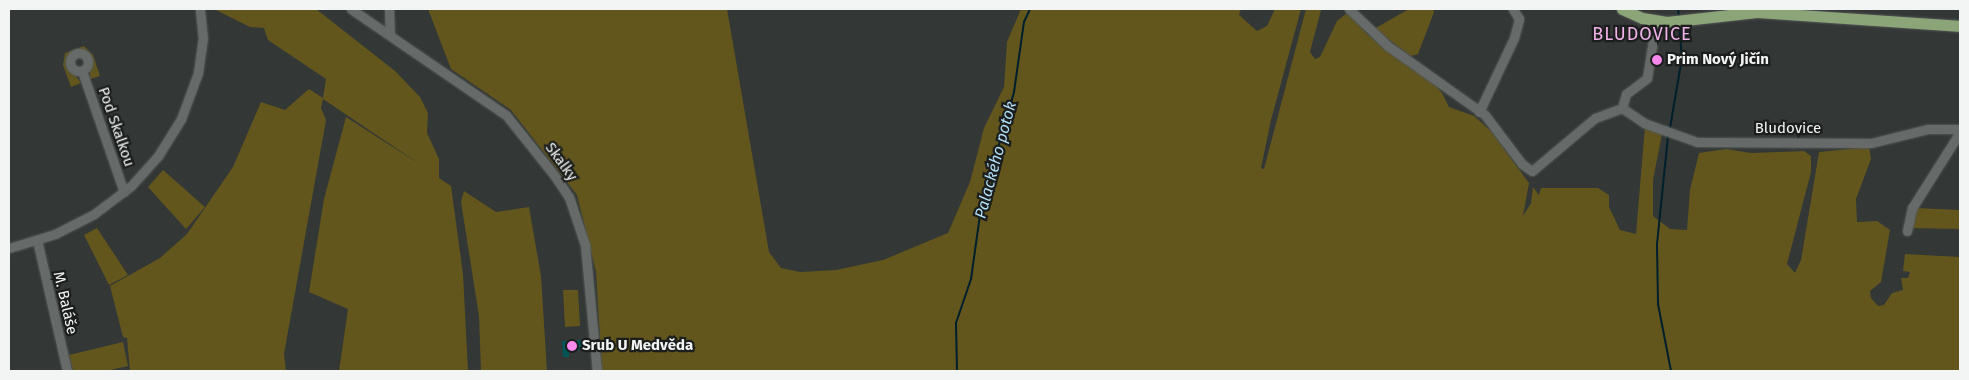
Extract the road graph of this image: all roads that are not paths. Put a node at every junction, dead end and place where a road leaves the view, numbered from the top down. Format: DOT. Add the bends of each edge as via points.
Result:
graph roads {
  1 [pos="200,9"];
  2 [pos="351,9"];
  3 [pos="389,9"];
  4 [pos="1349,9"];
  5 [pos="1513,9"];
  6 [pos="1622,9"];
  7 [pos="1827,12"];
  8 [pos="1656,21"];
  9 [pos="1960,26"];
  10 [pos="390,36"];
  11 [pos="82,71"];
  12 [pos="1622,108"];
  13 [pos="1479,112"];
  14 [pos="1960,130"];
  15 [pos="124,192"];
  16 [pos="1906,230"];
  17 [pos="37,240"];
  18 [pos="9,248"];
  19 [pos="67,371"];
  20 [pos="597,371"];
  1 -- 15 [label="street, Pod Skalkou" via="202,49 186,108 158,156"];
  2 -- 10 [label="street, Skalky"];
  3 -- 10 [label="street"];
  4 -- 13 [label="street" via="1388,46"];
  5 -- 13 [label="street" via="1519,19 1514,38"];
  6 -- 8 [label="main road"];
  7 -- 8 [label="main road" via="1742,12"];
  7 -- 9 [label="main road"];
  8 -- 12 [label="street" via="1647,78 1626,94"];
  10 -- 20 [label="street, Skalky" via="506,115 569,196 591,275"];
  11 -- 15 [label="street, Pod Skalkou"];
  12 -- 13 [label="street" via="1595,118 1532,171 1522,164 1504,136"];
  12 -- 14 [label="street, Bludovice" via="1644,123 1696,142 1871,143 1928,129"];
  14 -- 16 [label="street, Bludovice" via="1912,208"];
  15 -- 17 [label="street, Pod Skalkou" via="84,220"];
  17 -- 18 [label="street, Pod Skalkou"];
  17 -- 19 [label="street, M. Baláše"];
}
